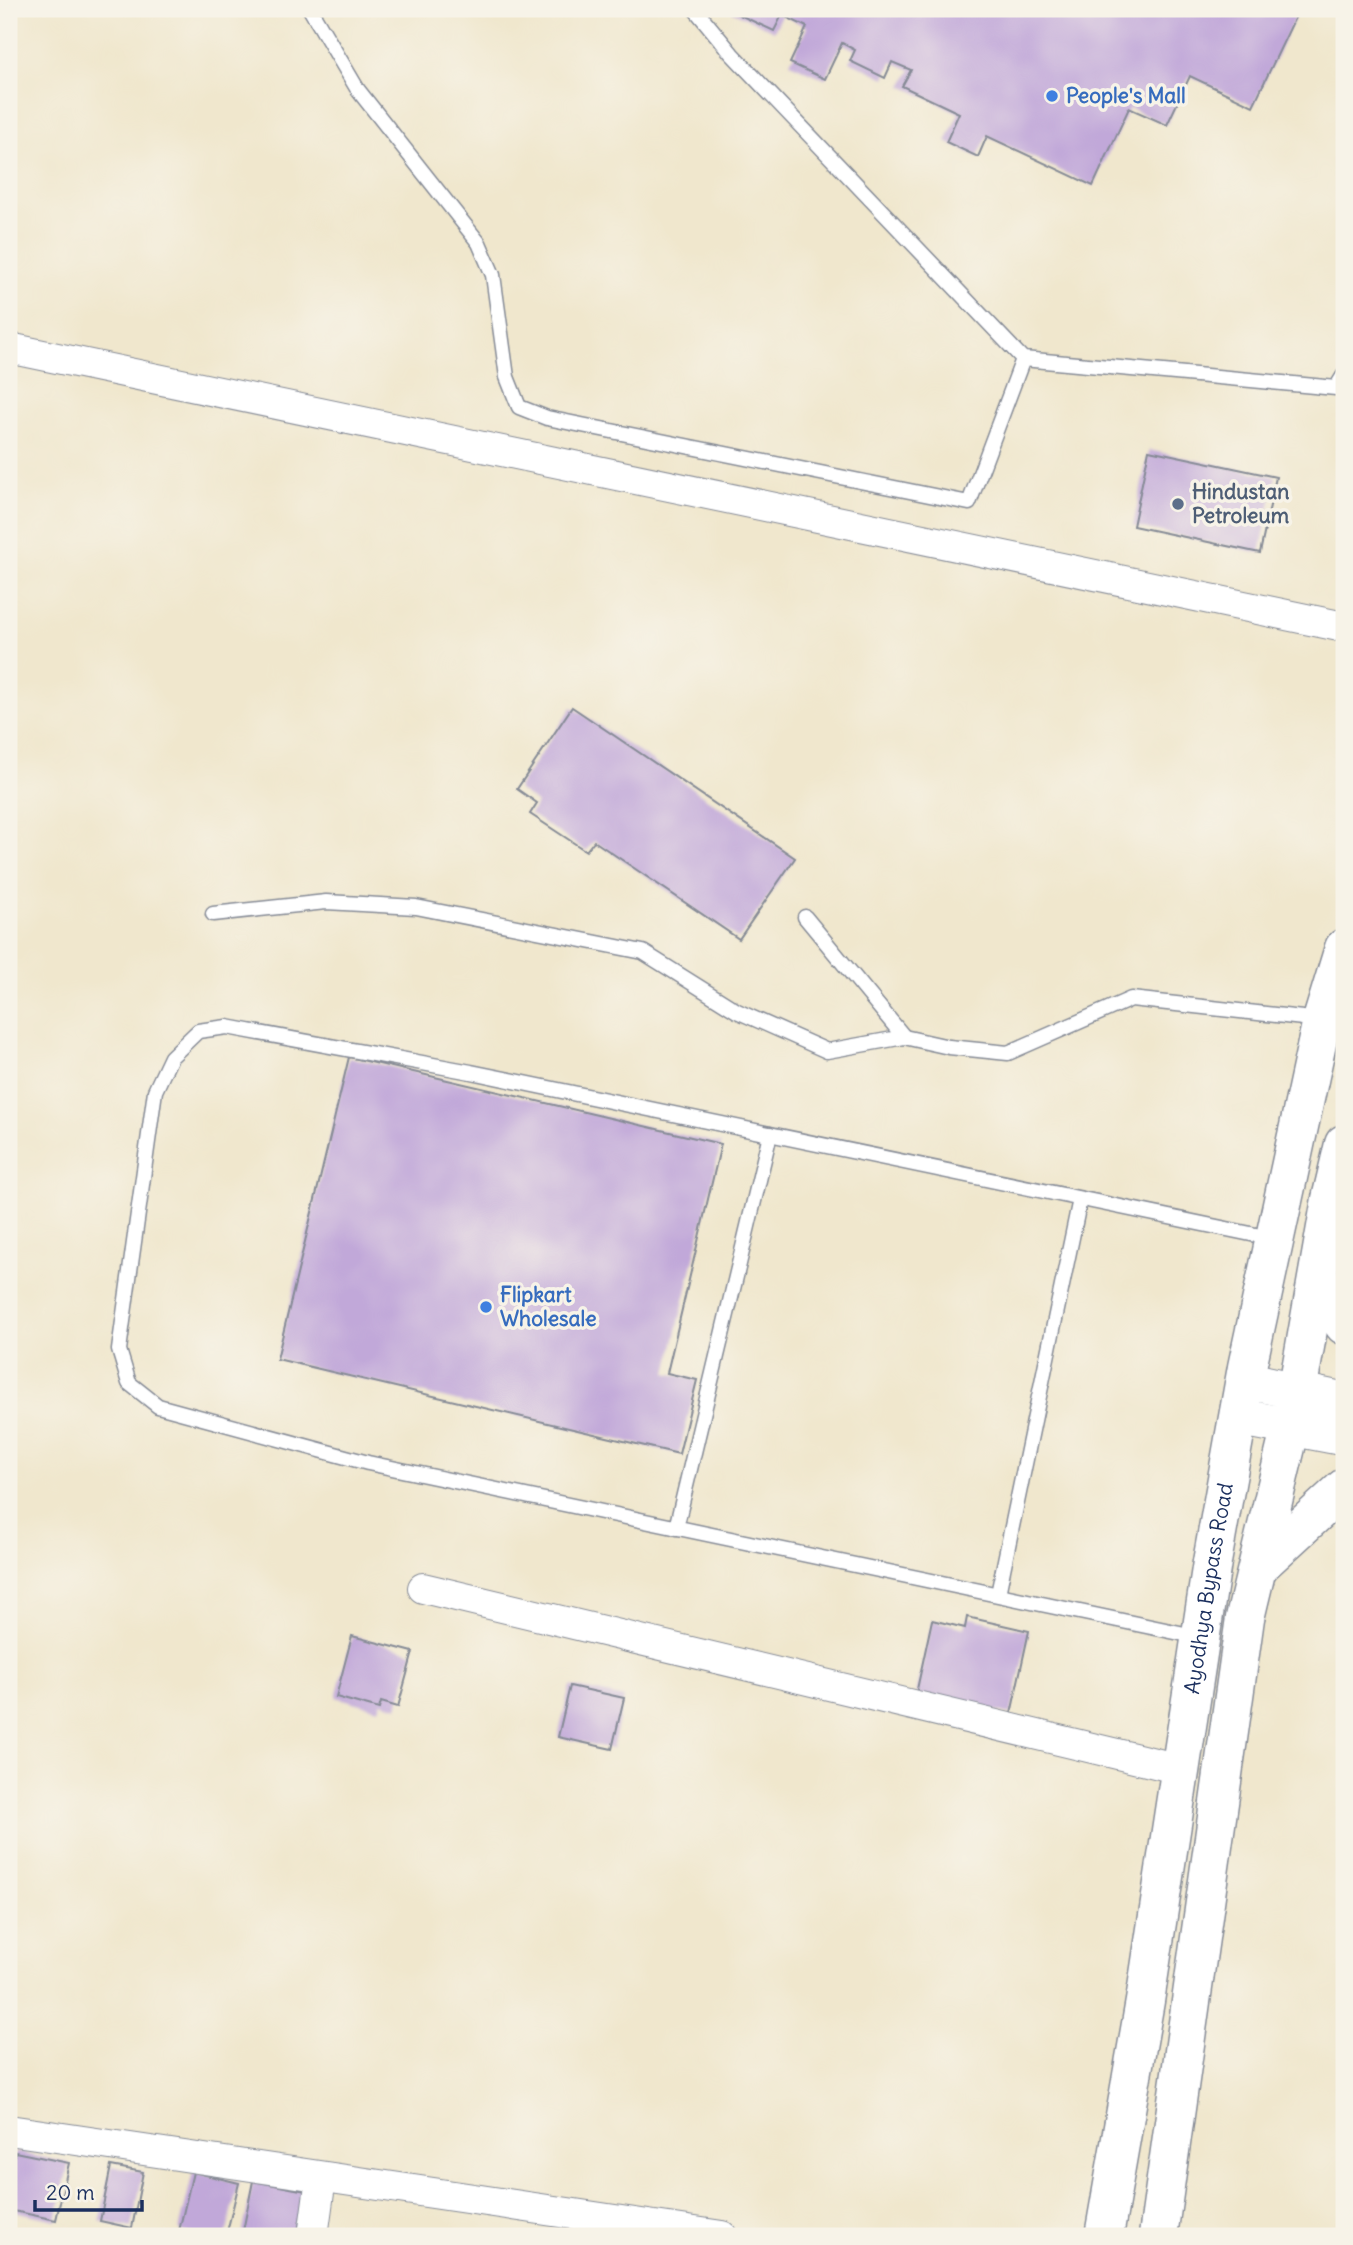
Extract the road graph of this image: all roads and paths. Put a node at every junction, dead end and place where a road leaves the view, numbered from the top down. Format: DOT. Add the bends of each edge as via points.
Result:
graph roads {
  1 [pos="310,9"];
  2 [pos="695,9"];
  3 [pos="9,348"];
  4 [pos="1023,359"];
  5 [pos="1344,375"];
  6 [pos="1344,627"];
  7 [pos="213,914"];
  8 [pos="805,917"];
  9 [pos="1341,967"];
  10 [pos="1322,1020"];
  11 [pos="904,1037"];
  12 [pos="769,1134"];
  13 [pos="1344,1144"];
  14 [pos="1080,1199"];
  15 [pos="1275,1239"];
  16 [pos="1319,1275"];
  17 [pos="1344,1325"];
  18 [pos="1245,1380"];
  19 [pos="1344,1401"];
  20 [pos="1293,1408"];
  21 [pos="1240,1417"];
  22 [pos="1344,1437"];
  23 [pos="1344,1488"];
  24 [pos="676,1528"];
  25 [pos="1259,1566"];
  26 [pos="423,1588"];
  27 [pos="998,1594"];
  28 [pos="1201,1637"];
  29 [pos="1180,1769"];
  30 [pos="9,2130"];
  31 [pos="321,2178"];
  32 [pos="313,2236"];
  33 [pos="722,2236"];
  34 [pos="1104,2236"];
  35 [pos="1158,2236"];
  1 -- 4 [label="lane" via="358,90 480,243 493,275 507,377 519,407 547,418 969,503"];
  2 -- 4 [label="lane"];
  3 -- 6 [label="street"];
  4 -- 5 [label="lane" via="1336,388"];
  7 -- 11 [label="lane" via="326,902 416,906 643,952 737,1012 827,1051"];
  8 -- 11 [label="lane"];
  9 -- 10 [label="main road, Ayodhya Bypass Road"];
  10 -- 11 [label="lane" via="1131,999 1008,1053"];
  10 -- 15 [label="main road, Ayodhya Bypass Road"];
  12 -- 14 [label="lane"];
  12 -- 24 [label="lane"];
  12 -- 24 [label="lane" via="227,1027 198,1031 171,1057 155,1091 119,1350 129,1383 158,1406 368,1463"];
  13 -- 16 [label="main road, Ayodhya Bypass Road"];
  14 -- 15 [label="lane"];
  14 -- 27 [label="lane"];
  15 -- 18 [label="main road, Ayodhya Bypass Road"];
  16 -- 17 [label="main road" via="1327,1300"];
  16 -- 20 [label="main road, Ayodhya Bypass Road"];
  18 -- 20 [label="street"];
  18 -- 21 [label="main road, Ayodhya Bypass Road"];
  19 -- 20 [label="street"];
  20 -- 21 [label="street"];
  20 -- 22 [label="street"];
  20 -- 25 [label="main road, Ayodhya Bypass Road"];
  21 -- 28 [label="main road, Ayodhya Bypass Road"];
  23 -- 25 [label="main road"];
  24 -- 27 [label="lane"];
  25 -- 35 [label="main road, Ayodhya Bypass Road" via="1245,1618"];
  26 -- 29 [label="street"];
  27 -- 28 [label="lane"];
  28 -- 29 [label="main road, Ayodhya Bypass Road"];
  29 -- 34 [label="main road, Ayodhya Bypass Road"];
  30 -- 31 [label="street"];
  31 -- 32 [label="street"];
  31 -- 33 [label="street"];
}
